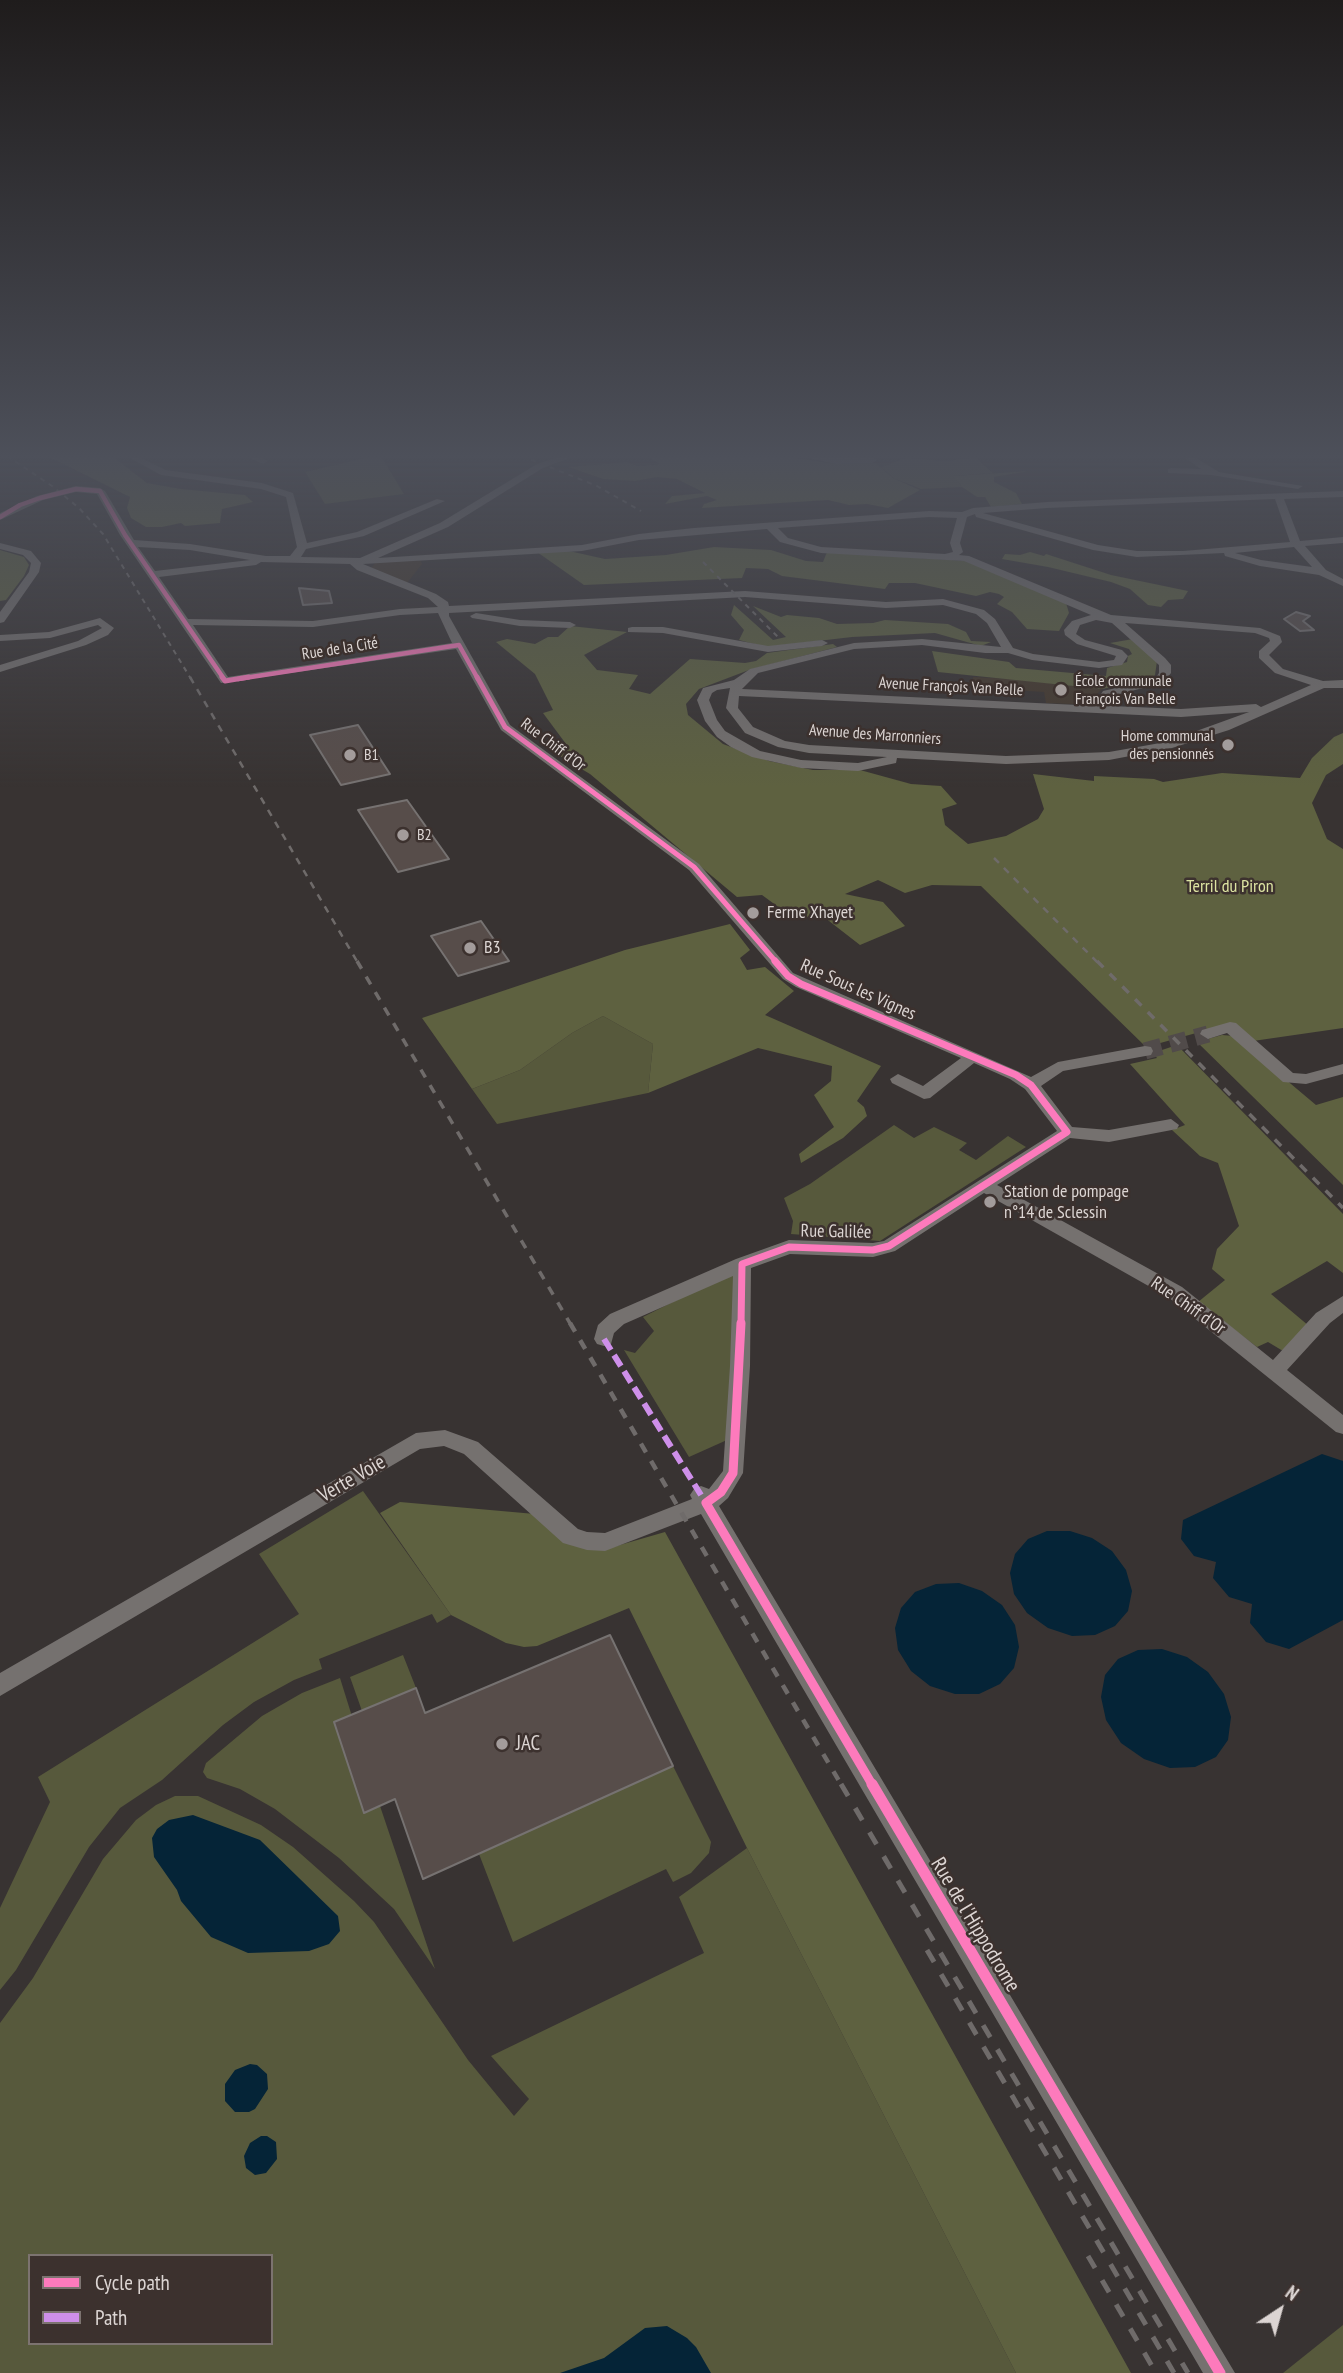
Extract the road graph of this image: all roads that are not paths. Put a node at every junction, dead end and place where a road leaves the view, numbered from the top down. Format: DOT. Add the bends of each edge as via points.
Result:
graph roads {
  1 [pos="35,567"];
  2 [pos="149,567"];
  3 [pos="208,567"];
  4 [pos="362,567"];
  5 [pos="983,567"];
  6 [pos="1290,567"];
  7 [pos="1317,567"];
  8 [pos="1322,572"];
  9 [pos="154,574"];
  10 [pos="1343,583"];
  11 [pos="12,601"];
  12 [pos="0,604"];
  13 [pos="445,610"];
  14 [pos="1108,618"];
  15 [pos="0,620"];
  16 [pos="186,622"];
  17 [pos="570,625"];
  18 [pos="1188,625"];
  19 [pos="632,631"];
  20 [pos="1134,636"];
  21 [pos="0,638"];
  22 [pos="888,642"];
  23 [pos="459,645"];
  24 [pos="1009,650"];
  25 [pos="0,669"];
  26 [pos="1343,684"];
  27 [pos="1322,685"];
  28 [pos="737,688"];
  29 [pos="1269,706"];
  30 [pos="1106,710"];
  31 [pos="1208,713"];
  32 [pos="1225,727"];
  33 [pos="909,755"];
  34 [pos="592,792"];
  35 [pos="1208,1034"];
  36 [pos="1145,1051"];
  37 [pos="973,1056"];
  38 [pos="1343,1069"];
  39 [pos="898,1079"];
  40 [pos="1031,1085"];
  41 [pos="1171,1125"];
  42 [pos="1068,1132"];
  43 [pos="983,1185"];
  44 [pos="742,1264"];
  45 [pos="1343,1303"];
  46 [pos="604,1339"];
  47 [pos="1274,1371"];
  48 [pos="1343,1426"];
  49 [pos="703,1499"];
  50 [pos="0,1685"];
  51 [pos="1220,2373"];
  1 -- 11 [label="street"];
  2 -- 9 [label="street"];
  3 -- 9 [label="street"];
  4 -- 13 [label="street" via="432,596"];
  5 -- 14 [label="street"];
  6 -- 8 [label="street"];
  7 -- 8 [label="street"];
  8 -- 10 [label="street"];
  9 -- 16 [label="street"];
  11 -- 12 [label="street"];
  11 -- 15 [label="street"];
  13 -- 16 [label="street" via="313,624"];
  13 -- 17 [label="street" via="520,623"];
  13 -- 23 [label="street, Rue Chiff d'Or" via="443,616"];
  13 -- 24 [label="street" via="745,594 886,605 943,602 980,612"];
  14 -- 18 [label="street"];
  14 -- 20 [label="street"];
  14 -- 24 [label="street" via="1076,623 1071,635 1118,652 1122,656 1118,663 1057,660"];
  16 -- 23 [label="street, Rue de la Cité" via="225,681"];
  18 -- 20 [label="street"];
  18 -- 27 [label="street" via="1275,636 1276,642 1263,656 1270,665"];
  19 -- 22 [label="street" via="663,630 768,649 844,640"];
  20 -- 30 [label="street" via="1161,660 1165,674 1152,684 1107,694"];
  21 -- 25 [label="street" via="14,637 25,644 100,621 108,628 57,652"];
  22 -- 24 [label="street"];
  22 -- 28 [label="street" via="828,651 754,671 742,678"];
  23 -- 34 [label="street, Rue Chiff d'Or" via="505,727"];
  26 -- 27 [label="street"];
  27 -- 29 [label="street, Avenue des Marronniers"];
  28 -- 30 [label="street, Avenue François Van Belle"];
  28 -- 33 [label="street, Avenue des Marronniers" via="732,700 737,718 749,730 772,740 809,749"];
  28 -- 33 [label="street" via="714,687 703,700 721,734 756,754 801,764 858,767"];
  29 -- 31 [label="street, Avenue François Van Belle"];
  29 -- 32 [label="street, Avenue des Marronniers"];
  30 -- 31 [label="street, Avenue François Van Belle"];
  31 -- 32 [label="street"];
  32 -- 33 [label="street, Avenue des Marronniers" via="1153,749 1109,756 1006,760"];
  34 -- 37 [label="street, Rue Sous les Vignes" via="694,867 788,976"];
  35 -- 38 [label="street" via="1230,1027 1289,1078 1306,1079"];
  36 -- 40 [label="street" via="1051,1070"];
  37 -- 39 [label="street" via="924,1094"];
  37 -- 40 [label="street, Rue Sous les Vignes"];
  40 -- 42 [label="street, Rue Sous les Vignes"];
  41 -- 42 [label="street" via="1110,1136"];
  42 -- 43 [label="street, Rue Galilée"];
  43 -- 44 [label="street, Rue Galilée" via="889,1245 873,1250 789,1247"];
  43 -- 47 [label="street, Rue Chiff d'Or" via="1175,1292"];
  44 -- 46 [label="street, Rue Galilée" via="617,1319 605,1330"];
  44 -- 49 [label="street" via="733,1473 721,1492"];
  45 -- 47 [label="street"];
  47 -- 48 [label="street, Rue Chiff d'Or"];
  49 -- 50 [label="street, Verte Voie" via="623,1536 587,1541 571,1536 471,1448 445,1438 416,1441"];
  49 -- 51 [label="street, Rue de l'Hippodrome"];
}
